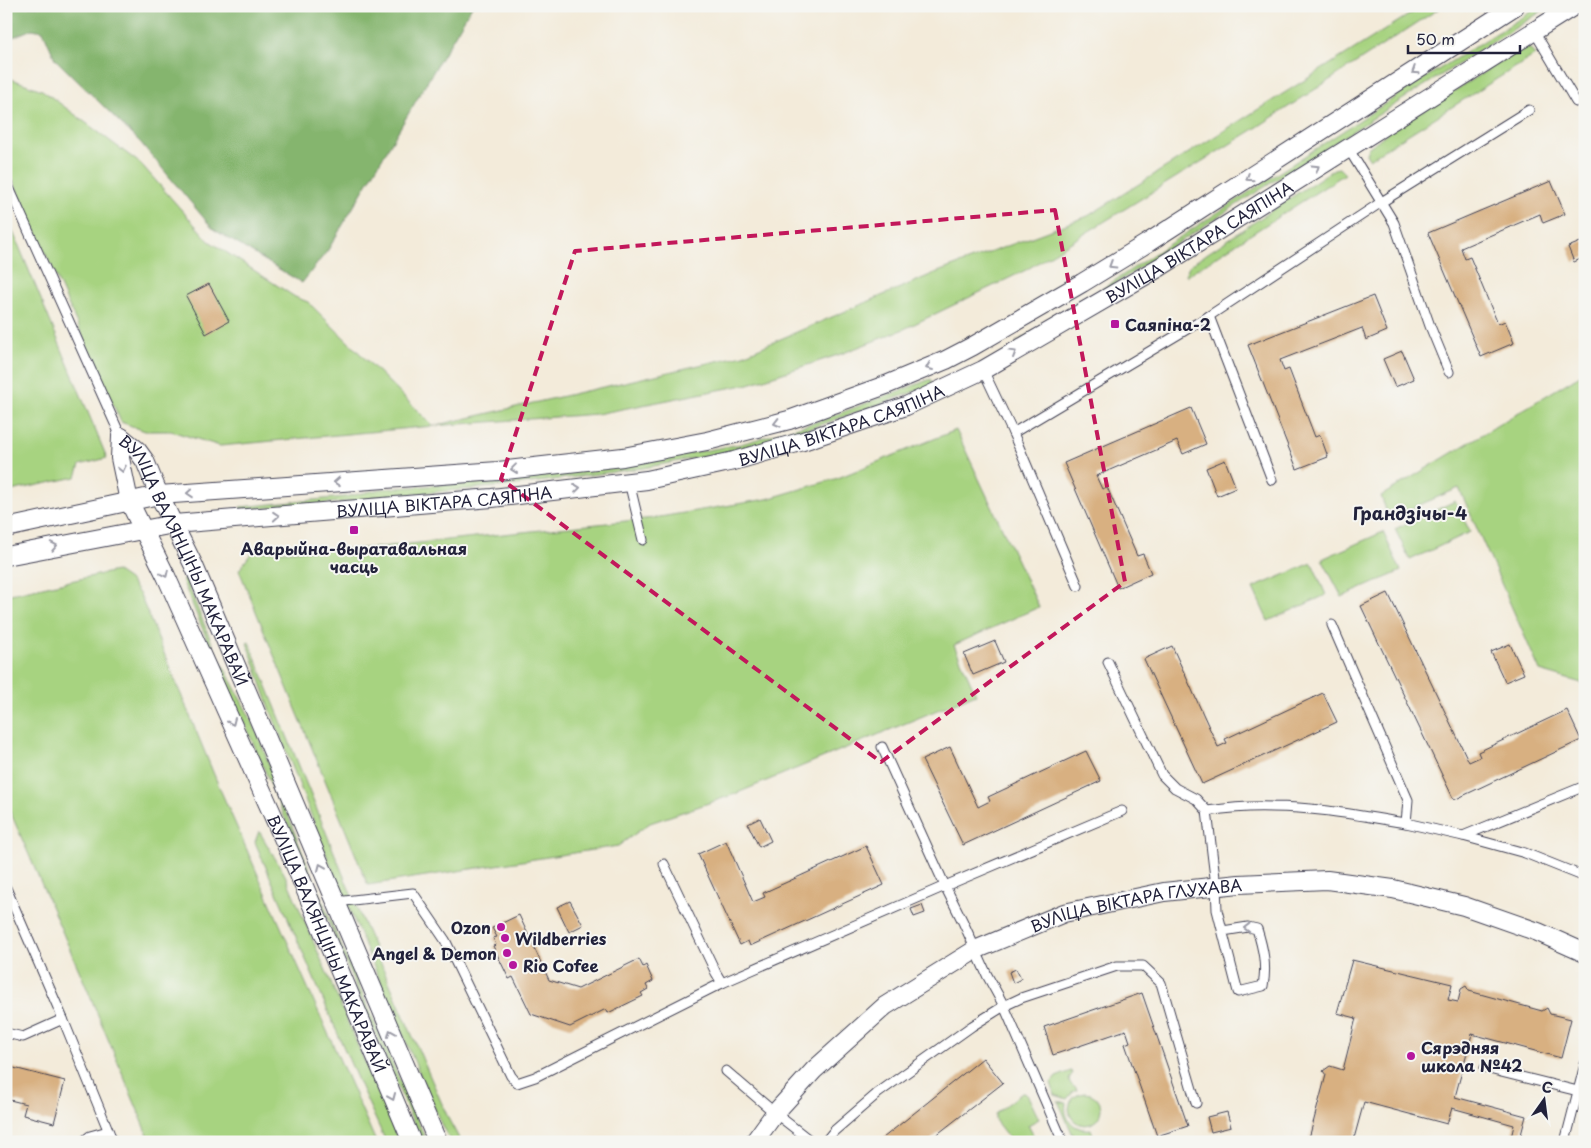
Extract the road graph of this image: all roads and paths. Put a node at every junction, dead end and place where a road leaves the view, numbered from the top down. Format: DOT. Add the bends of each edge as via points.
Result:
graph roads {
  1 [pos="1515,6"];
  2 [pos="1574,6"];
  3 [pos="1534,31"];
  4 [pos="1576,102"];
  5 [pos="1529,110"];
  6 [pos="1348,148"];
  7 [pos="6,181"];
  8 [pos="1380,202"];
  9 [pos="1209,316"];
  10 [pos="973,346"];
  11 [pos="983,370"];
  12 [pos="1449,372"];
  13 [pos="1013,433"];
  14 [pos="121,437"];
  15 [pos="1272,480"];
  16 [pos="629,482"];
  17 [pos="160,495"];
  18 [pos="129,501"];
  19 [pos="174,524"];
  20 [pos="6,528"];
  21 [pos="144,530"];
  22 [pos="643,540"];
  23 [pos="6,556"];
  24 [pos="1078,586"];
  25 [pos="1332,625"];
  26 [pos="1108,662"];
  27 [pos="882,747"];
  28 [pos="1585,791"];
  29 [pos="1207,811"];
  30 [pos="1122,812"];
  31 [pos="1406,823"];
  32 [pos="1463,836"];
  33 [pos="664,864"];
  34 [pos="1585,877"];
  35 [pos="945,886"];
  36 [pos="1216,886"];
  37 [pos="6,888"];
  38 [pos="336,902"];
  39 [pos="1222,931"];
  40 [pos="975,950"];
  41 [pos="1585,953"];
  42 [pos="722,983"];
  43 [pos="1004,1006"];
  44 [pos="63,1019"];
  45 [pos="6,1033"];
  46 [pos="1585,1064"];
  47 [pos="1485,1068"];
  48 [pos="726,1071"];
  49 [pos="1578,1091"];
  50 [pos="1196,1103"];
  51 [pos="775,1113"];
  52 [pos="108,1131"];
  53 [pos="83,1142"];
  54 [pos="113,1142"];
  55 [pos="412,1142"];
  56 [pos="439,1142"];
  57 [pos="754,1142"];
  58 [pos="812,1142"];
  59 [pos="825,1142"];
  60 [pos="1062,1142"];
  61 [pos="1565,1142"];
  1 -- 10 [label="street, ВУЛІЦА ВІКТАРА САЯПІНА, one-way" via="1149,242"];
  2 -- 3 [label="street, ВУЛІЦА ВІКТАРА САЯПІНА"];
  3 -- 4 [label="lane"];
  3 -- 6 [label="street, ВУЛІЦА ВІКТАРА САЯПІНА"];
  5 -- 8 [label="lane"];
  6 -- 8 [label="lane"];
  11 -- 6 [label="street, ВУЛІЦА ВІКТАРА САЯПІНА, one-way" via="1160,267"];
  7 -- 14 [label="lane"];
  8 -- 9 [label="lane"];
  8 -- 12 [label="lane" via="1394,223"];
  9 -- 13 [label="lane"];
  9 -- 15 [label="lane"];
  10 -- 11 [label="street"];
  10 -- 17 [label="street, ВУЛІЦА ВІКТАРА САЯПІНА, one-way" via="886,386 789,420 707,441 623,457 498,471"];
  11 -- 13 [label="lane"];
  11 -- 16 [label="street, ВУЛІЦА ВІКТАРА САЯПІНА" via="906,406 800,442 734,461"];
  13 -- 24 [label="lane"];
  14 -- 17 [label="street, ВУЛІЦА ВАЛЯНЦІНЫ МАКАРАВАЙ" via="145,461"];
  14 -- 18 [label="street, ВУЛІЦА ВАЛЯНЦІНЫ МАКАРАВАЙ, one-way" via="120,458"];
  19 -- 16 [label="street, ВУЛІЦА ВІКТАРА САЯПІНА, one-way" via="482,499"];
  16 -- 22 [label="lane"];
  17 -- 18 [label="street, ВУЛІЦА ВІКТАРА САЯПІНА"];
  17 -- 19 [label="street, ВУЛІЦА ВАЛЯНЦІНЫ МАКАРАВАЙ"];
  18 -- 20 [label="street, ВУЛІЦА ВІКТАРА САЯПІНА"];
  18 -- 21 [label="street, ВУЛІЦА ВАЛЯНЦІНЫ МАКАРАВАЙ"];
  19 -- 21 [label="street, ВУЛІЦА ВІКТАРА САЯПІНА"];
  38 -- 19 [label="street, ВУЛІЦА ВАЛЯНЦІНЫ МАКАРАВАЙ, one-way"];
  23 -- 21 [label="street, ВУЛІЦА ВІКТАРА САЯПІНА, one-way"];
  21 -- 55 [label="street, ВУЛІЦА ВАЛЯНЦІНЫ МАКАРАВАЙ, one-way" via="292,858"];
  25 -- 31 [label="lane" via="1408,800"];
  26 -- 29 [label="lane" via="1162,775"];
  27 -- 35 [label="lane"];
  28 -- 32 [label="lane" via="1580,788"];
  29 -- 31 [label="lane" via="1274,807 1330,811"];
  29 -- 36 [label="lane"];
  30 -- 35 [label="lane"];
  31 -- 32 [label="lane"];
  32 -- 34 [label="lane" via="1525,853"];
  33 -- 42 [label="lane"];
  35 -- 40 [label="lane"];
  35 -- 42 [label="lane"];
  36 -- 39 [label="lane"];
  36 -- 40 [label="street, ВУЛІЦА ВІКТАРА ГЛУХАВА" via="1164,892 1064,913"];
  36 -- 41 [label="street, ВУЛІЦА ВІКТАРА ГЛУХАВА" via="1327,880 1393,889 1464,906 1538,932"];
  37 -- 44 [label="lane"];
  38 -- 42 [label="lane" via="413,893 445,940 517,1083"];
  56 -- 38 [label="street, ВУЛІЦА ВАЛЯНЦІНЫ МАКАРАВАЙ, one-way"];
  39 -- 39 [label="lane, one-way" via="1238,992 1263,986 1264,954 1257,929 1248,927"];
  40 -- 43 [label="lane"];
  40 -- 51 [label="street, ВУЛІЦА ВІКТАРА ГЛУХАВА" via="885,1006 814,1070"];
  43 -- 50 [label="lane" via="1118,966 1143,966 1161,983"];
  43 -- 59 [label="lane" via="878,1093"];
  43 -- 60 [label="lane"];
  44 -- 45 [label="lane" via="22,1037"];
  44 -- 52 [label="lane"];
  46 -- 49 [label="lane"];
  47 -- 49 [label="lane"];
  48 -- 51 [label="lane"];
  49 -- 61 [label="lane"];
  51 -- 57 [label="street, ВУЛІЦА ВІКТАРА ГЛУХАВА"];
  51 -- 58 [label="lane"];
  52 -- 53 [label="lane" via="90,1136"];
  52 -- 54 [label="lane"];
}
